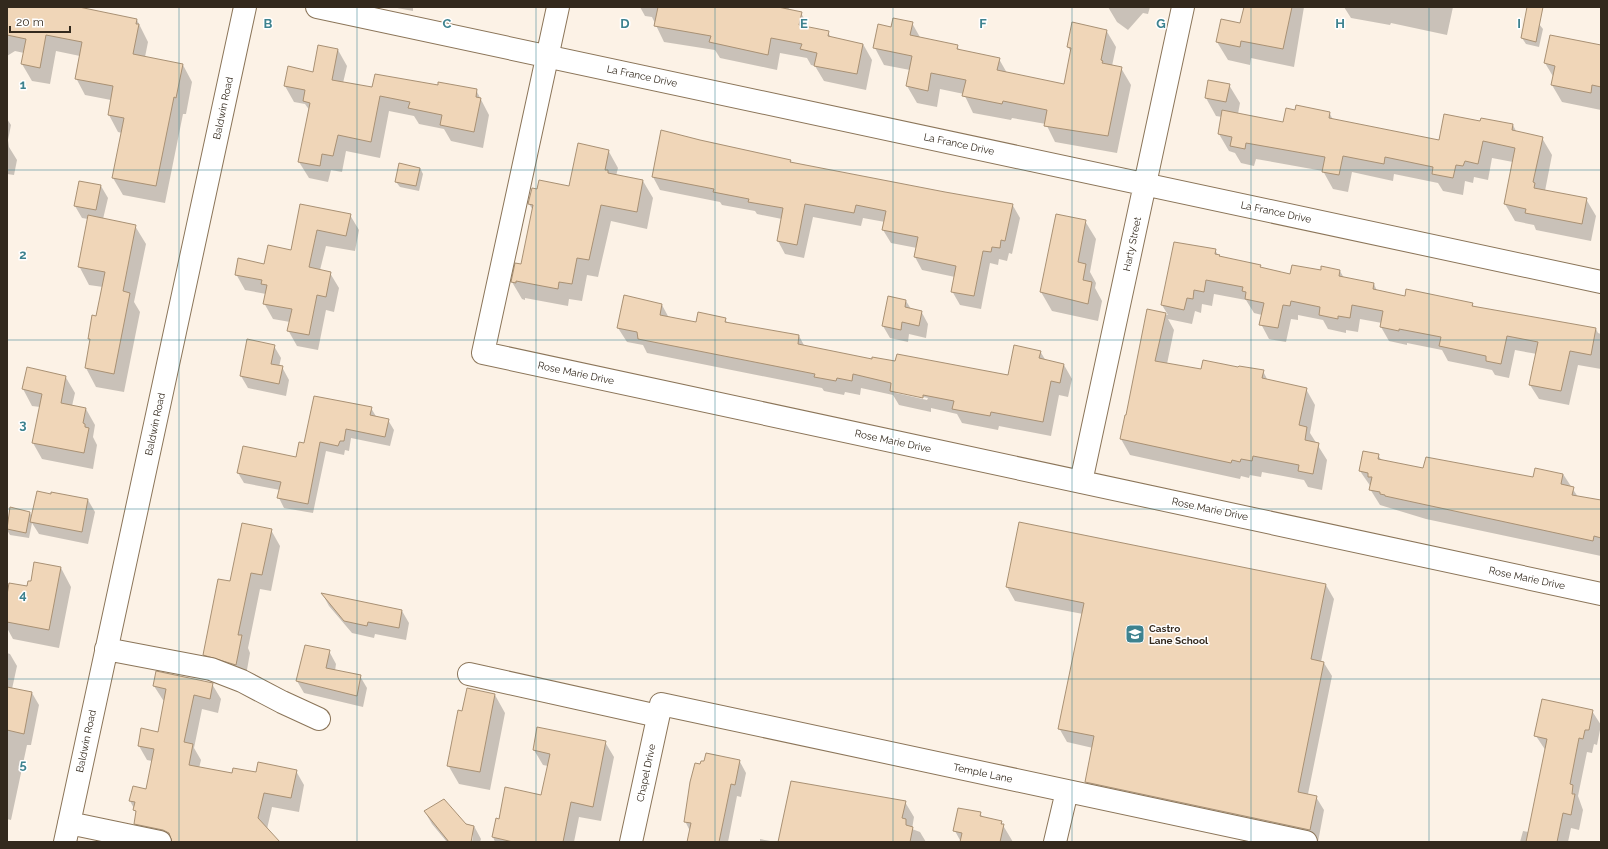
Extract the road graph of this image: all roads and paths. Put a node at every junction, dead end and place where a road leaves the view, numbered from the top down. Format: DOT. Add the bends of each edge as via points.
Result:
graph roads {
  1 [pos="244,7"];
  2 [pos="317,7"];
  3 [pos="558,7"];
  4 [pos="1183,7"];
  5 [pos="547,56"];
  6 [pos="1145,184"];
  7 [pos="1601,282"];
  8 [pos="1080,482"];
  9 [pos="1601,594"];
  10 [pos="106,649"];
  11 [pos="469,674"];
  12 [pos="660,710"];
  13 [pos="319,719"];
  14 [pos="1067,791"];
  15 [pos="67,832"];
  16 [pos="160,842"];
  17 [pos="631,842"];
  18 [pos="1056,842"];
  19 [pos="1306,842"];
  1 -- 10 [label="street, Baldwin Road"];
  2 -- 5 [label="street, La France Drive"];
  3 -- 5 [label="street"];
  4 -- 6 [label="street, Harty Street"];
  5 -- 6 [label="street, La France Drive"];
  5 -- 8 [label="street, Rose Marie Drive" via="483,353"];
  6 -- 7 [label="street, La France Drive"];
  6 -- 8 [label="street, Harty Street"];
  8 -- 9 [label="street, Rose Marie Drive"];
  10 -- 13 [label="street" via="211,669 242,680"];
  10 -- 15 [label="street, Baldwin Road"];
  11 -- 12 [label="street, Temple Lane"];
  12 -- 14 [label="street, Temple Lane"];
  12 -- 17 [label="street, Chapel Drive"];
  14 -- 18 [label="street"];
  14 -- 19 [label="street, Temple Lane"];
  15 -- 16 [label="street"];
}
